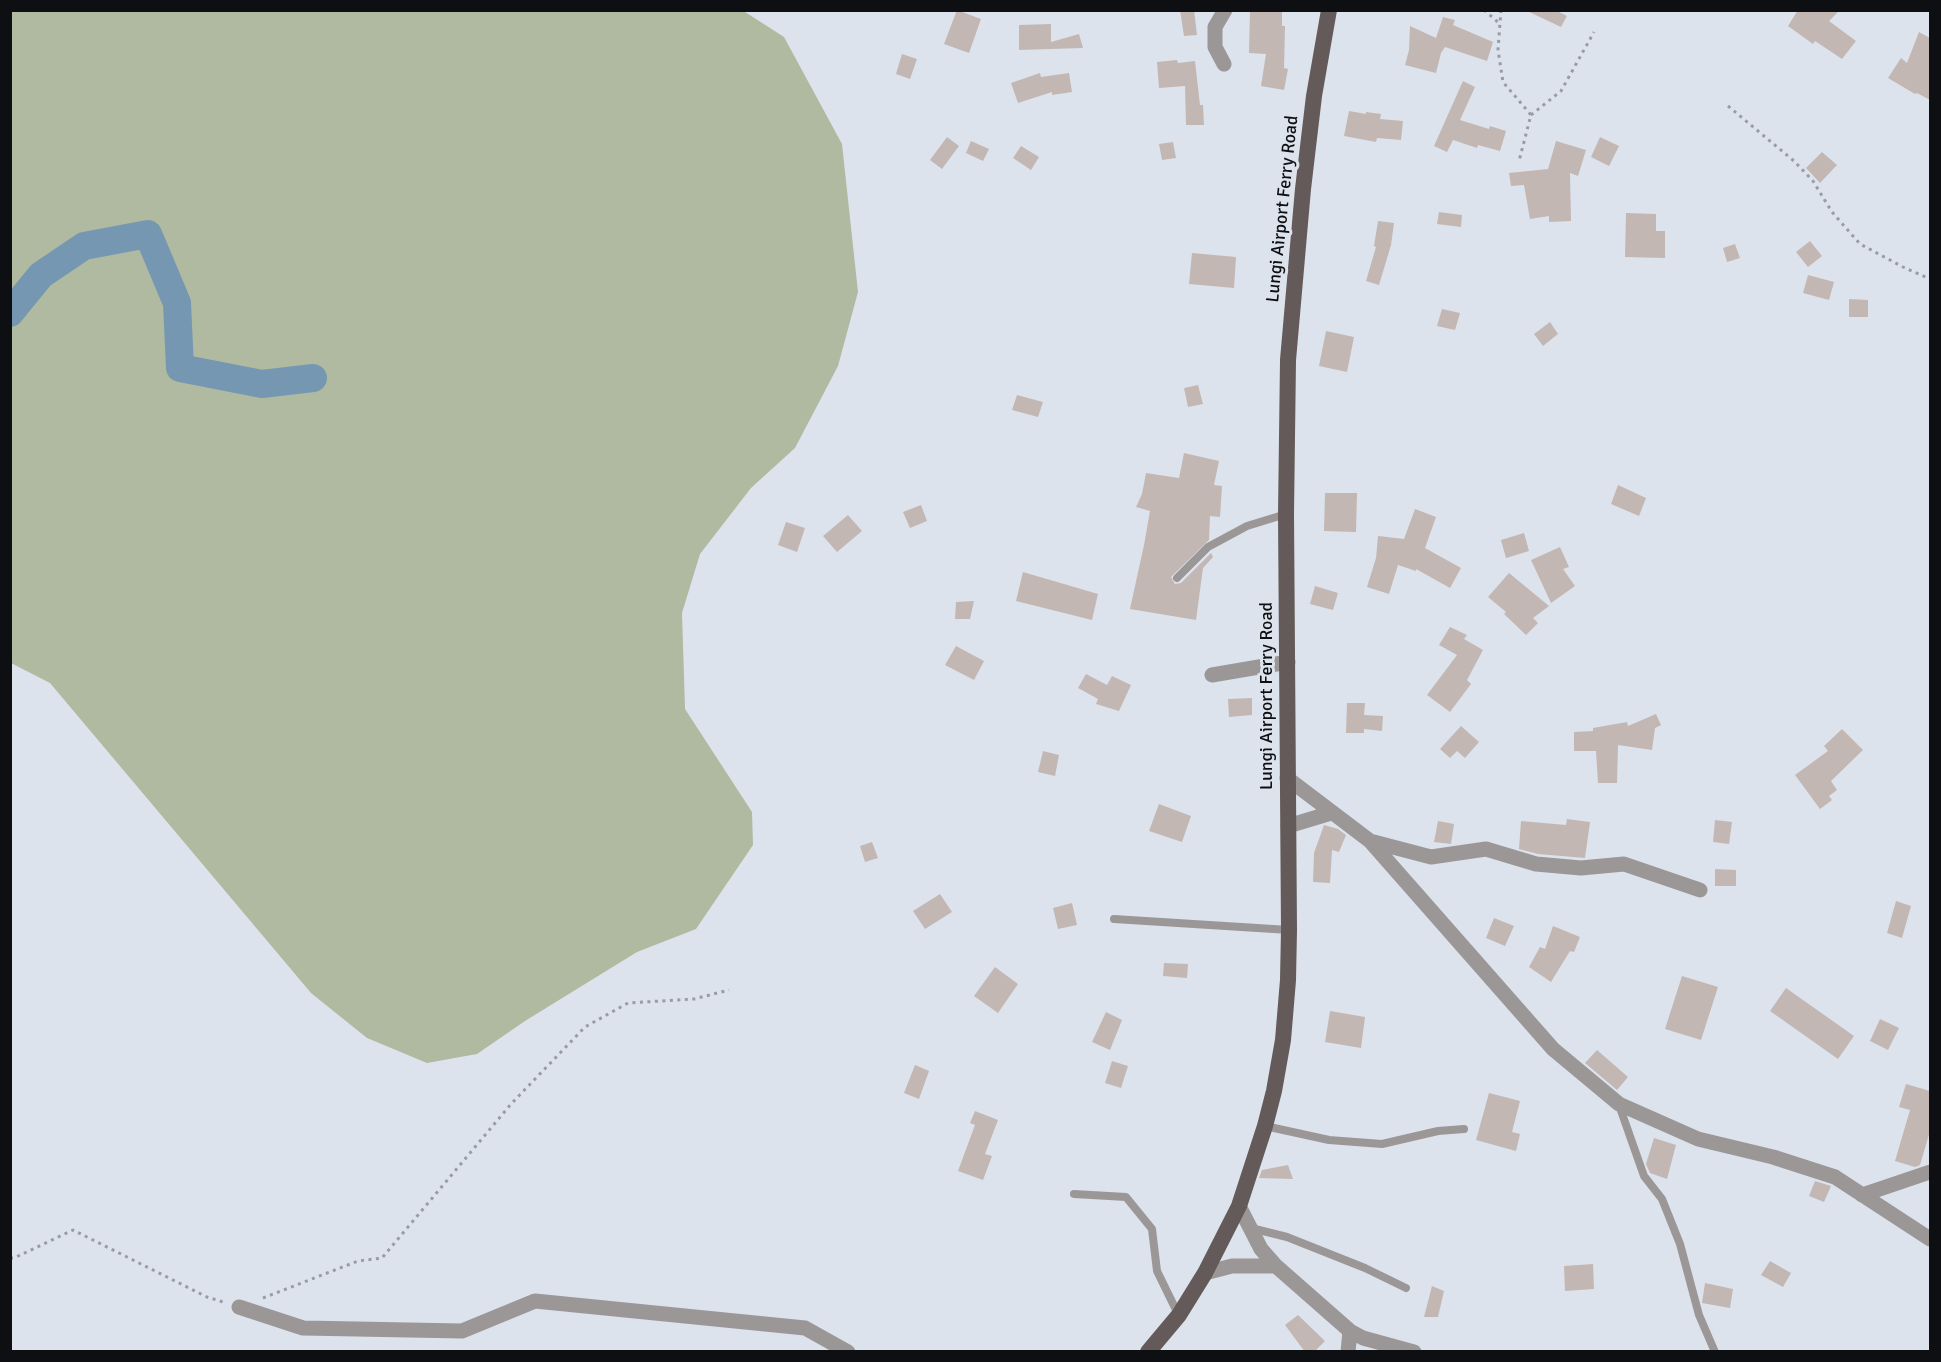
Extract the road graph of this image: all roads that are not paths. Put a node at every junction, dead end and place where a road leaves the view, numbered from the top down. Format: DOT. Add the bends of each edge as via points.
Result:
graph roads {
  1 [pos="1225,10"];
  2 [pos="1329,10"];
  3 [pos="1224,64"];
  4 [pos="1286,514"];
  5 [pos="1177,578"];
  6 [pos="1288,662"];
  7 [pos="1212,675"];
  8 [pos="1287,778"];
  9 [pos="1332,813"];
  10 [pos="1287,826"];
  11 [pos="1370,841"];
  12 [pos="1700,890"];
  13 [pos="1114,919"];
  14 [pos="1289,930"];
  15 [pos="1619,1104"];
  16 [pos="1264,1126"];
  17 [pos="1464,1129"];
  18 [pos="1930,1172"];
  19 [pos="1074,1194"];
  20 [pos="1862,1195"];
  21 [pos="1239,1206"];
  22 [pos="1250,1228"];
  23 [pos="1930,1239"];
  24 [pos="1276,1266"];
  25 [pos="1205,1273"];
  26 [pos="1406,1288"];
  27 [pos="239,1307"];
  28 [pos="1179,1315"];
  29 [pos="1350,1331"];
  30 [pos="1154,1349"];
  31 [pos="848,1352"];
  32 [pos="1348,1352"];
  33 [pos="1414,1352"];
  34 [pos="1715,1352"];
  1 -- 3 [label="street" via="1215,27 1215,47"];
  2 -- 4 [label="main road, Lungi Airport Ferry Road" via="1314,96 1288,360"];
  4 -- 5 [label="lane" via="1247,525 1208,547"];
  4 -- 6 [label="main road, Lungi Airport Ferry Road"];
  6 -- 7 [label="street"];
  6 -- 8 [label="main road, Lungi Airport Ferry Road"];
  8 -- 9 [label="street"];
  8 -- 10 [label="main road, Lungi Airport Ferry Road"];
  9 -- 10 [label="street"];
  9 -- 11 [label="street"];
  10 -- 14 [label="main road, Lungi Airport Ferry Road"];
  11 -- 12 [label="street" via="1431,857 1486,849 1536,864 1581,868 1623,864"];
  11 -- 15 [label="street" via="1553,1049"];
  13 -- 14 [label="lane"];
  14 -- 16 [label="main road, Lungi Airport Ferry Road" via="1283,1040"];
  15 -- 20 [label="street" via="1698,1139 1835,1177"];
  15 -- 34 [label="lane" via="1644,1176 1662,1199 1680,1244 1699,1315"];
  16 -- 17 [label="lane" via="1329,1140 1382,1144"];
  16 -- 21 [label="main road, Lungi Airport Ferry Road"];
  18 -- 20 [label="street"];
  19 -- 28 [label="lane" via="1126,1197 1152,1229 1157,1271"];
  20 -- 23 [label="street"];
  21 -- 22 [label="street"];
  21 -- 25 [label="main road, Lungi Airport Ferry Road"];
  22 -- 24 [label="street"];
  22 -- 26 [label="lane" via="1287,1237"];
  24 -- 25 [label="street" via="1232,1266"];
  24 -- 29 [label="street"];
  25 -- 28 [label="main road, Lungi Airport Ferry Road"];
  27 -- 31 [label="street" via="303,1328 462,1331 535,1301 805,1328"];
  28 -- 30 [label="main road, Lungi Airport Ferry Road"];
  29 -- 32 [label="street"];
  29 -- 33 [label="street"];
}
